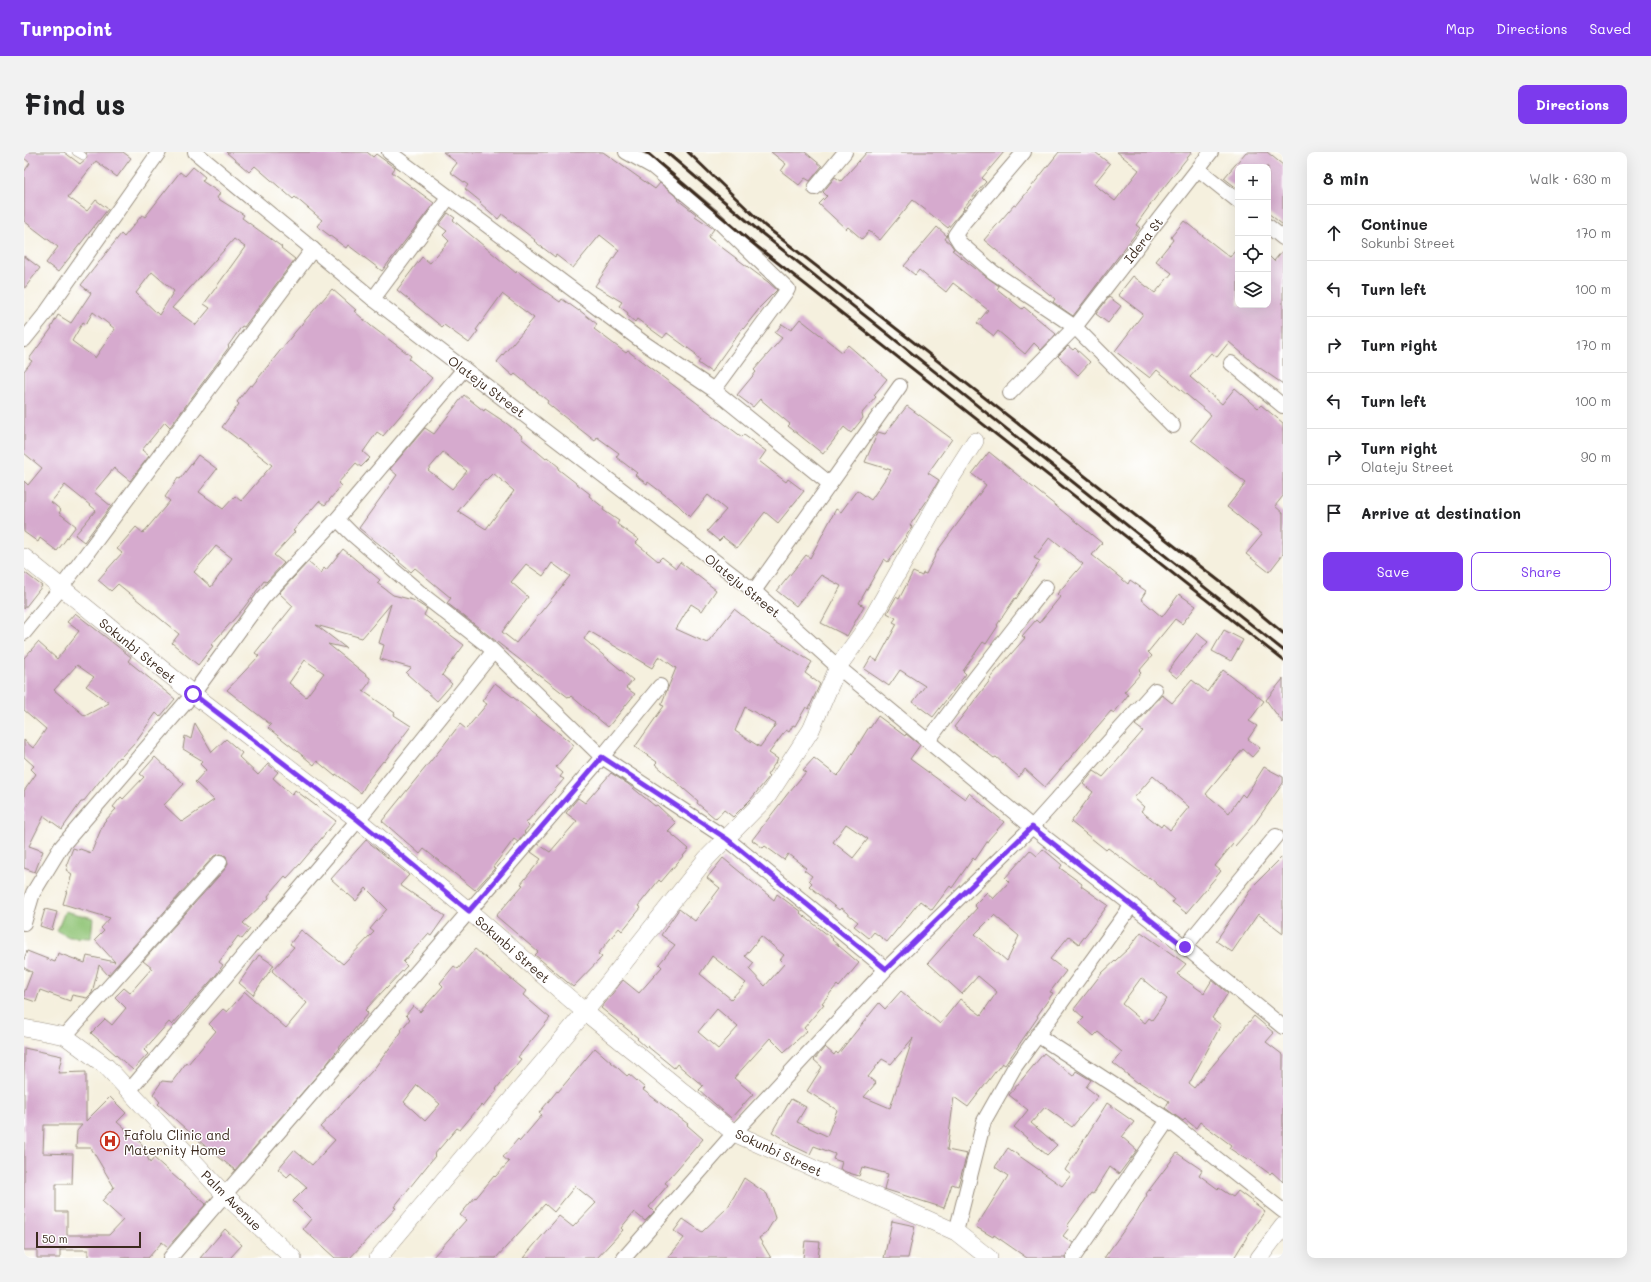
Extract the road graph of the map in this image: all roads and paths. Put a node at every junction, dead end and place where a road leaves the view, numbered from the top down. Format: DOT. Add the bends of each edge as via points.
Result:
graph roads {
  1 [pos="76,152"];
  2 [pos="159,152"];
  3 [pos="195,152"];
  4 [pos="389,152"];
  5 [pos="626,152"];
  6 [pos="845,152"];
  7 [pos="1024,152"];
  8 [pos="1211,152"];
  9 [pos="83,156"];
  10 [pos="1198,169"];
  11 [pos="815,188"];
  12 [pos="449,197"];
  13 [pos="1237,200"];
  14 [pos="1271,228"];
  15 [pos="1283,238"];
  16 [pos="314,249"];
  17 [pos="373,299"];
  18 [pos="1075,327"];
  19 [pos="24,340"];
  20 [pos="1231,363"];
  21 [pos="464,369"];
  22 [pos="900,386"];
  23 [pos="714,390"];
  24 [pos="1010,393"];
  25 [pos="1283,406"];
  26 [pos="1173,426"];
  27 [pos="975,441"];
  28 [pos="830,484"];
  29 [pos="338,519"];
  30 [pos="24,557"];
  31 [pos="1046,587"];
  32 [pos="61,588"];
  33 [pos="754,590"];
  34 [pos="24,633"];
  35 [pos="493,652"];
  36 [pos="838,667"];
  37 [pos="660,686"];
  38 [pos="1155,690"];
  39 [pos="193,694"];
  40 [pos="928,741"];
  41 [pos="602,757"];
  42 [pos="358,820"];
  43 [pos="1032,827"];
  44 [pos="1276,836"];
  45 [pos="727,839"];
  46 [pos="220,862"];
  47 [pos="1132,906"];
  48 [pos="469,911"];
  49 [pos="24,922"];
  50 [pos="1185,947"];
  51 [pos="886,969"];
  52 [pos="585,1012"];
  53 [pos="1283,1027"];
  54 [pos="24,1028"];
  55 [pos="65,1036"];
  56 [pos="1037,1036"];
  57 [pos="129,1091"];
  58 [pos="1168,1120"];
  59 [pos="734,1133"];
  60 [pos="225,1195"];
  61 [pos="1283,1211"];
  62 [pos="1283,1226"];
  63 [pos="956,1232"];
  64 [pos="170,1258"];
  65 [pos="293,1258"];
  66 [pos="378,1258"];
  67 [pos="624,1258"];
  68 [pos="989,1258"];
  69 [pos="1073,1258"];
  70 [pos="1259,1258"];
  1 -- 9 [label="lane"];
  2 -- 19 [label="street"];
  3 -- 16 [label="street, Olateju Street"];
  4 -- 12 [label="street"];
  5 -- 23 [label="street" via="653,167 716,219 788,288"];
  6 -- 11 [label="street"];
  7 -- 18 [label="street" via="964,222 956,235 960,243 994,272"];
  8 -- 10 [label="street, Idera St"];
  10 -- 13 [label="street"];
  10 -- 18 [label="street, Idera St"];
  12 -- 17 [label="street"];
  12 -- 23 [label="street" via="644,343"];
  14 -- 15 [label="street"];
  16 -- 17 [label="street, Olateju Street"];
  16 -- 32 [label="street"];
  17 -- 21 [label="street, Olateju Street"];
  18 -- 24 [label="street, Idera St"];
  18 -- 26 [label="street"];
  20 -- 25 [label="street"];
  21 -- 29 [label="street"];
  21 -- 33 [label="street, Olateju Street"];
  22 -- 28 [label="street"];
  23 -- 28 [label="street"];
  27 -- 36 [label="street" via="950,480 870,622"];
  28 -- 33 [label="street"];
  29 -- 35 [label="street" via="424,596"];
  29 -- 39 [label="street" via="263,598"];
  30 -- 32 [label="street, Sokunbi Street"];
  31 -- 40 [label="street"];
  32 -- 34 [label="street"];
  32 -- 39 [label="street, Sokunbi Street"];
  33 -- 36 [label="street, Olateju Street"];
  35 -- 41 [label="street"];
  35 -- 42 [label="street"];
  36 -- 40 [label="street, Olateju Street"];
  36 -- 45 [label="street" via="811,730 768,796"];
  37 -- 41 [label="street"];
  38 -- 43 [label="street"];
  39 -- 42 [label="street, Sokunbi Street"];
  39 -- 49 [label="street" via="61,847 33,894"];
  40 -- 43 [label="street, Olateju Street"];
  41 -- 45 [label="street"];
  41 -- 48 [label="street"];
  42 -- 48 [label="street, Sokunbi Street"];
  42 -- 57 [label="street"];
  43 -- 47 [label="street, Olateju Street"];
  43 -- 51 [label="street"];
  44 -- 50 [label="street"];
  45 -- 51 [label="street"];
  45 -- 52 [label="street" via="706,859"];
  46 -- 55 [label="street"];
  47 -- 50 [label="street, Olateju Street"];
  47 -- 56 [label="street"];
  48 -- 52 [label="street, Sokunbi Street"];
  48 -- 60 [label="street"];
  50 -- 53 [label="street, Olateju Street"];
  51 -- 59 [label="street"];
  52 -- 59 [label="street, Sokunbi Street"];
  52 -- 66 [label="street"];
  54 -- 55 [label="street, Palm Avenue"];
  55 -- 57 [label="street, Palm Avenue" via="107,1067"];
  56 -- 58 [label="street"];
  56 -- 63 [label="street" via="1014,1068 984,1121"];
  57 -- 60 [label="street, Palm Avenue"];
  58 -- 61 [label="street"];
  58 -- 69 [label="street"];
  59 -- 63 [label="street, Sokunbi Street"];
  59 -- 67 [label="street"];
  60 -- 64 [label="street"];
  60 -- 65 [label="street, Palm Avenue"];
  62 -- 70 [label="street"];
  63 -- 68 [label="street, Sokunbi Street"];
}
